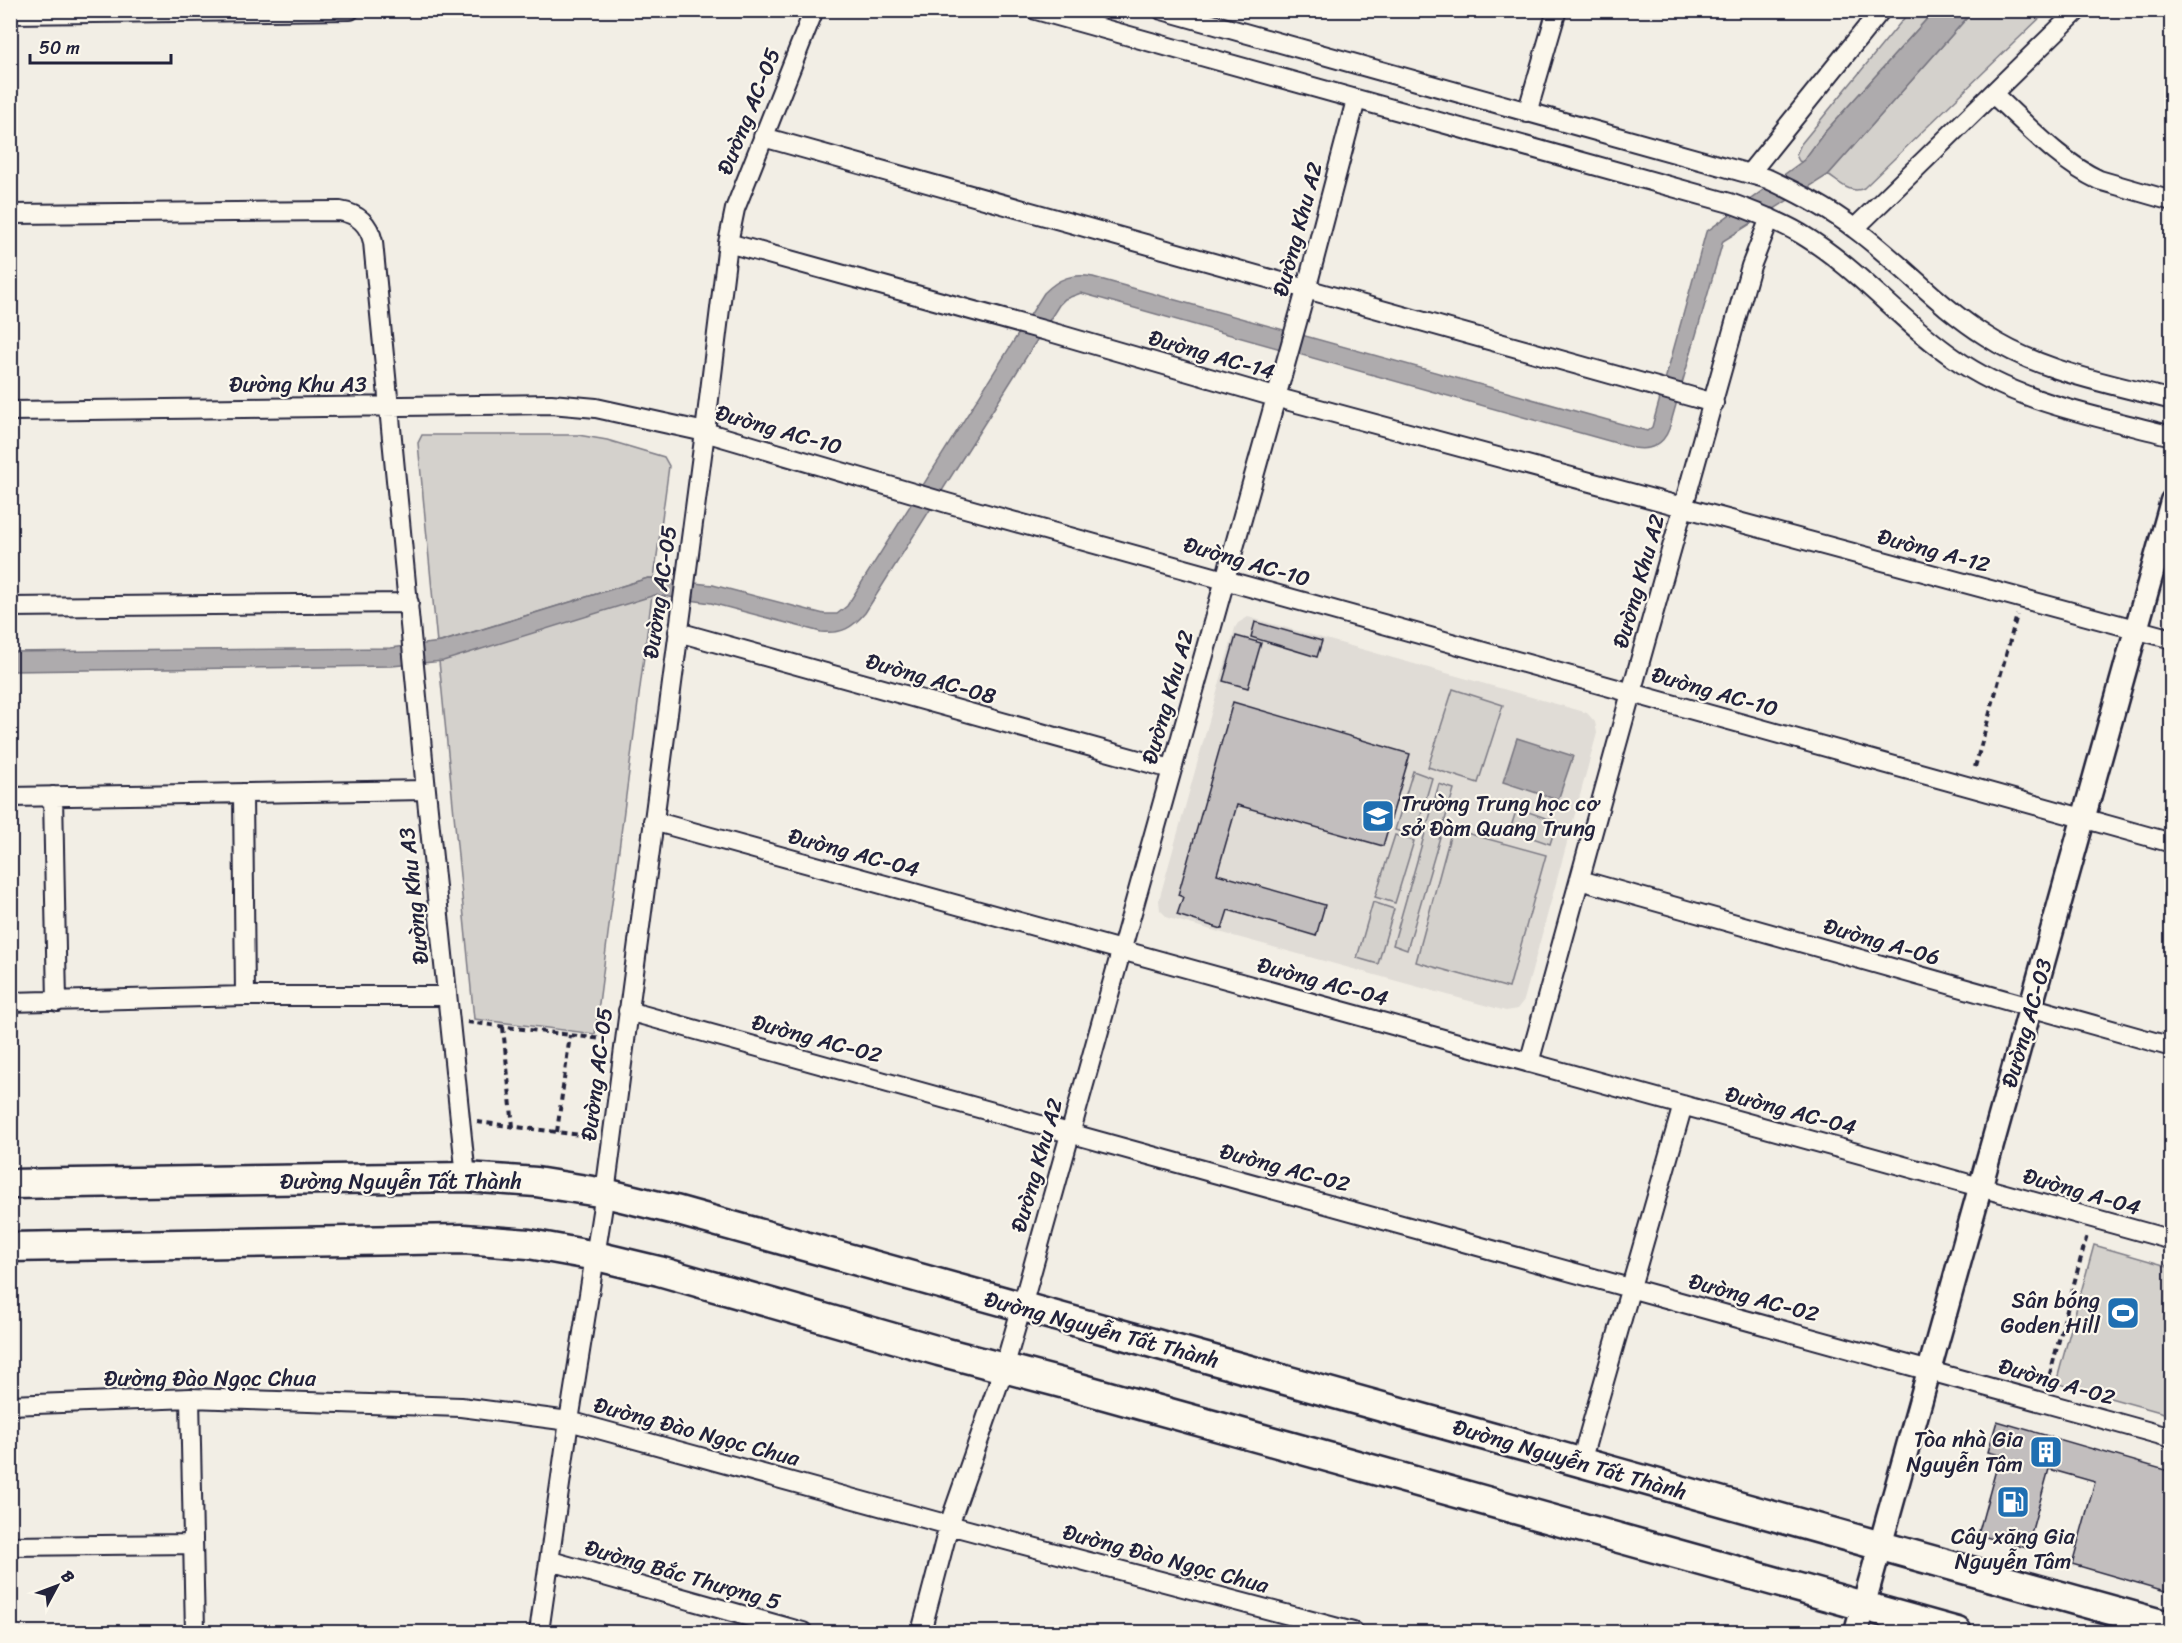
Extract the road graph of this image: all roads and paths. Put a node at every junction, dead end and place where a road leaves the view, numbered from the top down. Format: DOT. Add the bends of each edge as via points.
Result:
graph roads {
  1 [pos="350,10"];
  2 [pos="814,10"];
  3 [pos="1036,10"];
  4 [pos="1557,10"];
  5 [pos="2078,10"];
  6 [pos="334,11"];
  7 [pos="1877,11"];
  8 [pos="58,12"];
  9 [pos="1171,12"];
  10 [pos="10,14"];
  11 [pos="1993,94"];
  12 [pos="1356,100"];
  13 [pos="1527,113"];
  14 [pos="763,137"];
  15 [pos="1749,174"];
  16 [pos="2172,201"];
  17 [pos="10,214"];
  18 [pos="1770,218"];
  19 [pos="1855,228"];
  20 [pos="728,243"];
  21 [pos="1306,290"];
  22 [pos="1275,398"];
  23 [pos="2172,400"];
  24 [pos="1714,403"];
  25 [pos="390,408"];
  26 [pos="10,411"];
  27 [pos="705,432"];
  28 [pos="2172,436"];
  29 [pos="2172,501"];
  30 [pos="1685,508"];
  31 [pos="1224,580"];
  32 [pos="409,603"];
  33 [pos="10,607"];
  34 [pos="2017,614"];
  35 [pos="2136,629"];
  36 [pos="678,632"];
  37 [pos="2172,639"];
  38 [pos="1631,693"];
  39 [pos="1975,767"];
  40 [pos="1171,770"];
  41 [pos="426,790"];
  42 [pos="243,793"];
  43 [pos="53,796"];
  44 [pos="10,797"];
  45 [pos="2083,819"];
  46 [pos="653,821"];
  47 [pos="2172,843"];
  48 [pos="1580,880"];
  49 [pos="1121,950"];
  50 [pos="245,996"];
  51 [pos="447,996"];
  52 [pos="10,1002"];
  53 [pos="57,1002"];
  54 [pos="2031,1008"];
  55 [pos="628,1011"];
  56 [pos="467,1022"];
  57 [pos="503,1027"];
  58 [pos="570,1035"];
  59 [pos="602,1039"];
  60 [pos="2172,1047"];
  61 [pos="1529,1063"];
  62 [pos="1683,1105"];
  63 [pos="477,1122"];
  64 [pos="513,1127"];
  65 [pos="557,1132"];
  66 [pos="1070,1133"];
  67 [pos="589,1137"];
  68 [pos="466,1177"];
  69 [pos="10,1184"];
  70 [pos="1980,1187"];
  71 [pos="605,1193"];
  72 [pos="2087,1235"];
  73 [pos="2172,1240"];
  74 [pos="10,1247"];
  75 [pos="596,1256"];
  76 [pos="1630,1288"];
  77 [pos="1022,1306"];
  78 [pos="1004,1368"];
  79 [pos="1929,1370"];
  80 [pos="2046,1386"];
  81 [pos="190,1398"];
  82 [pos="10,1405"];
  83 [pos="569,1421"];
  84 [pos="2172,1438"];
  85 [pos="1581,1462"];
  86 [pos="949,1526"];
  87 [pos="192,1544"];
  88 [pos="1880,1545"];
  89 [pos="10,1546"];
  90 [pos="551,1561"];
  91 [pos="1859,1619"];
  92 [pos="2172,1627"];
  93 [pos="195,1632"];
  94 [pos="539,1632"];
  95 [pos="803,1632"];
  96 [pos="921,1632"];
  97 [pos="1353,1632"];
  98 [pos="1957,1632"];
  1 -- 6 [label="street"];
  2 -- 14 [label="street, Đường AC-05"];
  3 -- 12 [label="street"];
  4 -- 13 [label="street"];
  5 -- 11 [label="street"];
  6 -- 8 [label="street"];
  7 -- 15 [label="street"];
  8 -- 10 [label="street"];
  9 -- 13 [label="street"];
  11 -- 16 [label="street" via="2088,175"];
  11 -- 19 [label="street"];
  12 -- 18 [label="street" via="1730,203"];
  12 -- 21 [label="street, Đường Khu A2"];
  13 -- 15 [label="street"];
  14 -- 20 [label="street, Đường AC-05" via="735,209"];
  14 -- 21 [label="street"];
  15 -- 19 [label="street" via="1804,196"];
  17 -- 25 [label="street" via="352,214 363,220 373,242"];
  18 -- 24 [label="street, Đường Khu A2" via="1752,266"];
  18 -- 28 [label="street" via="1830,253 1925,336 1983,376 2038,400"];
  19 -- 23 [label="street" via="1959,317 2009,350 2062,370"];
  20 -- 22 [label="street, Đường AC-14"];
  20 -- 27 [label="street, Đường AC-05"];
  21 -- 22 [label="street, Đường Khu A2"];
  21 -- 24 [label="street"];
  22 -- 30 [label="street, Đường AC-14"];
  22 -- 31 [label="street, Đường Khu A2"];
  24 -- 30 [label="street, Đường Khu A2"];
  25 -- 26 [label="street, Đường Khu A3"];
  25 -- 27 [label="street, Đường AC-10" via="572,405"];
  25 -- 32 [label="street, Đường Khu A3"];
  27 -- 31 [label="street, Đường AC-10"];
  27 -- 36 [label="street, Đường AC-05"];
  29 -- 35 [label="street, Đường AC-03"];
  30 -- 35 [label="street, Đường A-12"];
  30 -- 38 [label="street, Đường Khu A2"];
  31 -- 38 [label="street, Đường AC-10"];
  31 -- 40 [label="street, Đường Khu A2"];
  32 -- 33 [label="street"];
  32 -- 41 [label="street, Đường Khu A3"];
  34 -- 39 [label="path"];
  35 -- 37 [label="street, Đường A-12"];
  35 -- 45 [label="street, Đường AC-03"];
  36 -- 40 [label="street, Đường AC-08"];
  36 -- 46 [label="street, Đường AC-05"];
  38 -- 45 [label="street, Đường AC-10"];
  38 -- 48 [label="street, Đường Khu A2"];
  40 -- 49 [label="street, Đường Khu A2"];
  41 -- 42 [label="street"];
  41 -- 51 [label="street, Đường Khu A3"];
  42 -- 43 [label="street"];
  42 -- 50 [label="street"];
  43 -- 44 [label="street"];
  43 -- 53 [label="street"];
  45 -- 47 [label="street, Đường AC-10"];
  45 -- 54 [label="street, Đường AC-03"];
  46 -- 49 [label="street, Đường AC-04"];
  46 -- 55 [label="street, Đường AC-05"];
  48 -- 54 [label="street, Đường A-06"];
  48 -- 61 [label="street, Đường Khu A2"];
  49 -- 61 [label="street, Đường AC-04"];
  49 -- 66 [label="street, Đường Khu A2"];
  50 -- 51 [label="street, Đường Khu A3"];
  50 -- 53 [label="street, Đường Khu A3"];
  51 -- 68 [label="street, Đường Khu A3"];
  52 -- 53 [label="street, Đường Khu A3"];
  54 -- 60 [label="street, Đường A-06"];
  54 -- 70 [label="street, Đường AC-03"];
  55 -- 66 [label="street, Đường AC-02"];
  55 -- 71 [label="street, Đường AC-05"];
  56 -- 57 [label="path"];
  57 -- 58 [label="path"];
  57 -- 64 [label="path"];
  58 -- 59 [label="path"];
  58 -- 65 [label="path"];
  61 -- 62 [label="street, Đường AC-04"];
  62 -- 70 [label="street, Đường AC-04"];
  62 -- 76 [label="street"];
  63 -- 64 [label="path"];
  64 -- 65 [label="path"];
  65 -- 67 [label="path"];
  66 -- 76 [label="street, Đường AC-02"];
  66 -- 77 [label="street, Đường Khu A2"];
  68 -- 69 [label="main road, Đường Nguyễn Tất Thành"];
  68 -- 71 [label="main road, Đường Nguyễn Tất Thành" via="536,1182"];
  70 -- 73 [label="street, Đường A-04"];
  70 -- 79 [label="street, Đường AC-03"];
  71 -- 75 [label="street, Đường AC-05"];
  71 -- 77 [label="main road, Đường Nguyễn Tất Thành"];
  72 -- 80 [label="path"];
  74 -- 75 [label="main road" via="464,1239 529,1244"];
  75 -- 78 [label="main road"];
  75 -- 83 [label="street, Đường AC-05"];
  76 -- 79 [label="street, Đường AC-02"];
  76 -- 85 [label="street"];
  77 -- 78 [label="street, Đường Khu A2"];
  77 -- 85 [label="main road, Đường Nguyễn Tất Thành"];
  78 -- 86 [label="street, Đường Khu A2"];
  78 -- 91 [label="main road"];
  79 -- 84 [label="street, Đường A-02"];
  79 -- 88 [label="street, Đường AC-03"];
  81 -- 82 [label="street, Đường Đào Ngọc Chua"];
  81 -- 83 [label="street, Đường Đào Ngọc Chua" via="461,1407"];
  81 -- 87 [label="street"];
  83 -- 86 [label="street, Đường Đào Ngọc Chua"];
  83 -- 90 [label="street, Đường AC-05"];
  85 -- 88 [label="main road, Đường Nguyễn Tất Thành"];
  86 -- 96 [label="street, Đường Khu A2"];
  86 -- 97 [label="street, Đường Đào Ngọc Chua"];
  87 -- 89 [label="street"];
  87 -- 93 [label="street"];
  88 -- 91 [label="street, Đường AC-03"];
  88 -- 92 [label="main road, Đường Nguyễn Tất Thành"];
  90 -- 94 [label="street, Đường AC-05"];
  90 -- 95 [label="street, Đường Bắc Thượng 5"];
  91 -- 98 [label="main road"];
}
